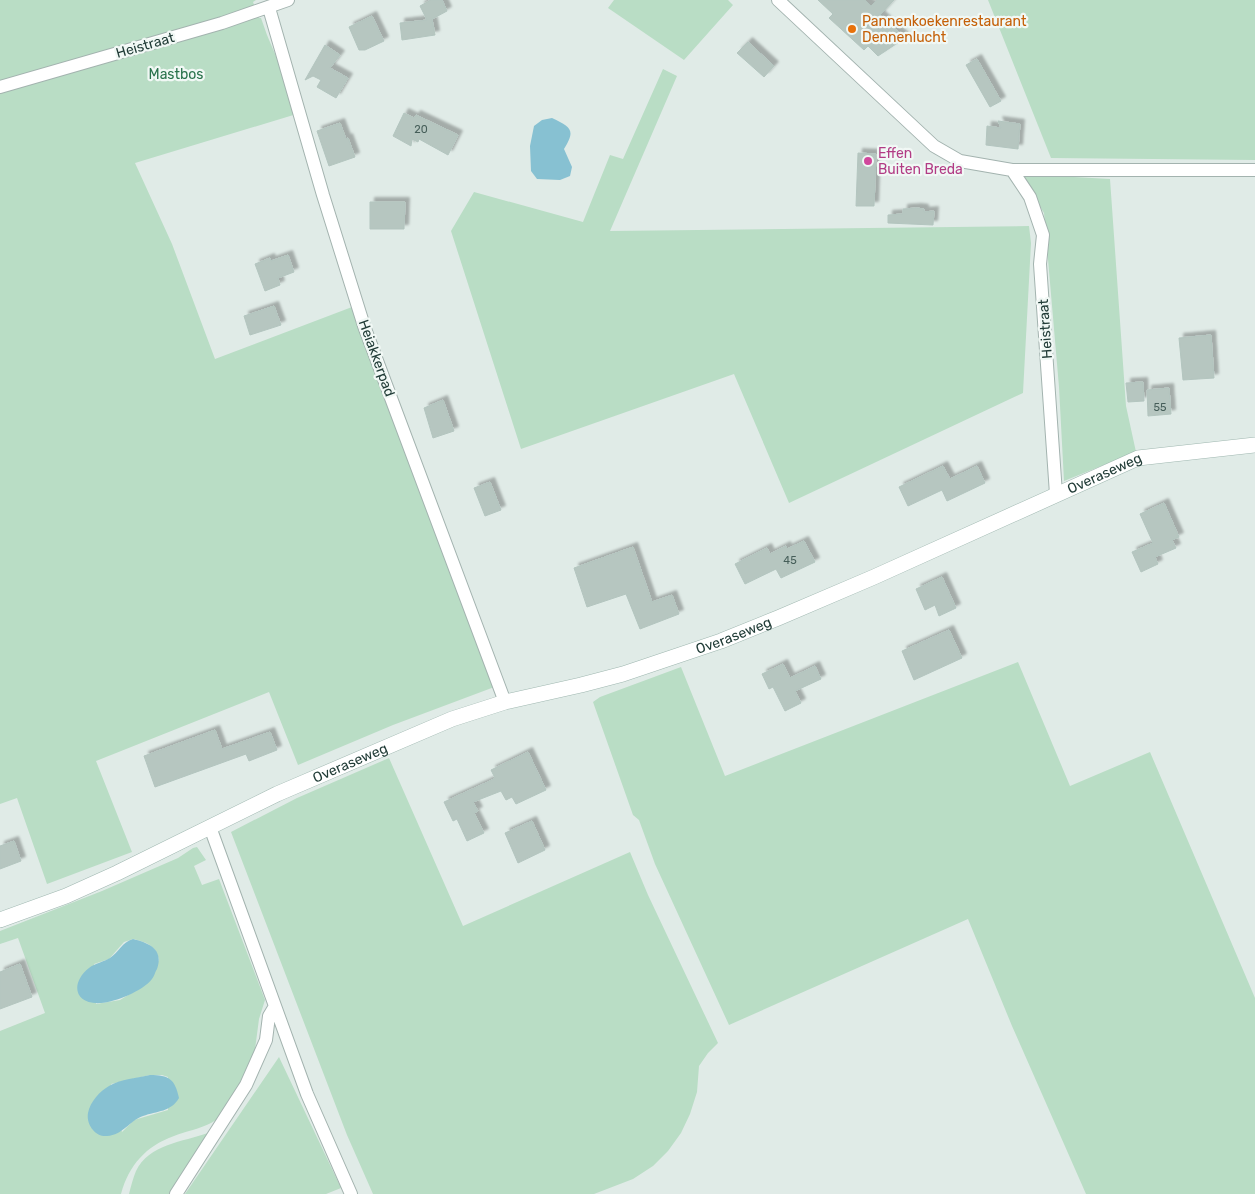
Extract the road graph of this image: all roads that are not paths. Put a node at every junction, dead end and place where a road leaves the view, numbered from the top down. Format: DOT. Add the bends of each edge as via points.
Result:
graph roads {
  1 [pos="288,0"];
  2 [pos="778,0"];
  3 [pos="268,8"];
  4 [pos="0,87"];
  5 [pos="1012,170"];
  6 [pos="1255,170"];
  7 [pos="1255,445"];
  8 [pos="1056,494"];
  9 [pos="505,702"];
  10 [pos="210,827"];
  11 [pos="0,920"];
  12 [pos="275,1006"];
  13 [pos="176,1194"];
  14 [pos="351,1194"];
  1 -- 3 [label="street, Heistraat"];
  2 -- 5 [label="street" via="934,146 960,161"];
  3 -- 4 [label="street, Heistraat"];
  3 -- 9 [label="street, Heiakkerpad" via="364,326"];
  5 -- 6 [label="street"];
  5 -- 8 [label="street, Heistraat" via="1030,197 1043,235 1040,264"];
  7 -- 8 [label="street, Overaseweg" via="1138,458"];
  8 -- 9 [label="street, Overaseweg" via="874,577 721,641 622,674"];
  9 -- 10 [label="street, Overaseweg" via="452,719 277,794"];
  10 -- 11 [label="street, Overaseweg" via="75,892"];
  10 -- 12 [label="street"];
  12 -- 13 [label="street" via="269,1016 266,1040 246,1085"];
  12 -- 14 [label="street" via="307,1094"];
}
